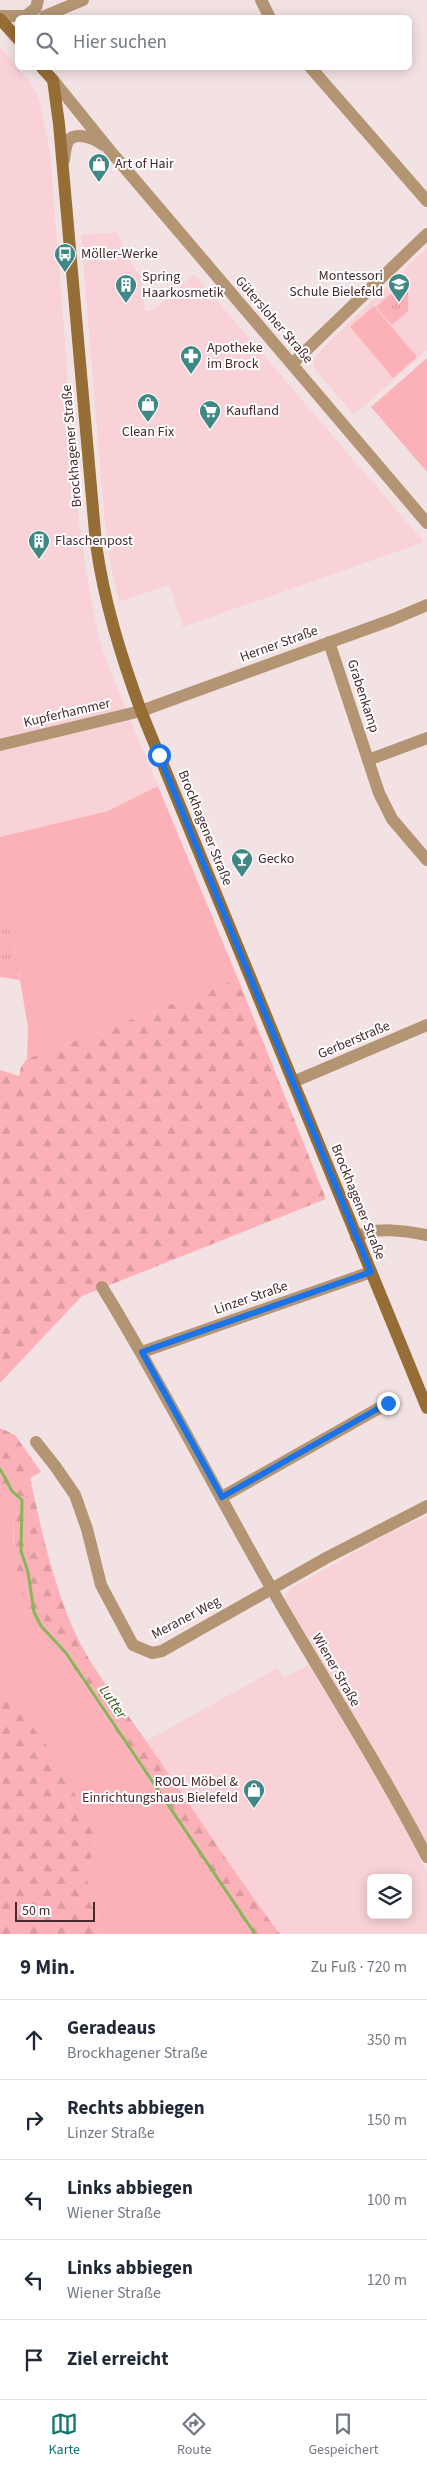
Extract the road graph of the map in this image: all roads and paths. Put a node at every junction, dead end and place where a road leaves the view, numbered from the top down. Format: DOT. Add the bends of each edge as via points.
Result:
graph roads {
  1 [pos="38,0"];
  2 [pos="43,0"];
  3 [pos="83,0"];
  4 [pos="262,0"];
  5 [pos="27,15"];
  6 [pos="45,15"];
  7 [pos="49,15"];
  8 [pos="268,15"];
  9 [pos="15,16"];
  10 [pos="0,17"];
  11 [pos="15,35"];
  12 [pos="313,70"];
  13 [pos="52,74"];
  14 [pos="112,153"];
  15 [pos="62,170"];
  16 [pos="427,202"];
  17 [pos="427,234"];
  18 [pos="292,364"];
  19 [pos="427,523"];
  20 [pos="427,605"];
  21 [pos="329,642"];
  22 [pos="141,711"];
  23 [pos="427,738"];
  24 [pos="0,744"];
  25 [pos="368,760"];
  26 [pos="427,860"];
  27 [pos="427,1025"];
  28 [pos="293,1082"];
  29 [pos="427,1235"];
  30 [pos="356,1237"];
  31 [pos="371,1272"];
  32 [pos="102,1287"];
  33 [pos="142,1352"];
  34 [pos="388,1403"];
  35 [pos="427,1408"];
  36 [pos="36,1442"];
  37 [pos="222,1497"];
  38 [pos="427,1506"];
  39 [pos="272,1588"];
  40 [pos="427,1857"];
  1 -- 5 [label="street" via="36,8"];
  2 -- 6 [label="street"];
  3 -- 7 [label="street"];
  4 -- 8 [label="street"];
  9 -- 10 [label="street"];
  10 -- 11 [label="main road"];
  12 -- 16 [label="street"];
  13 -- 14 [label="street, Gütersloher Straße"];
  13 -- 15 [label="main road, Brockhagener Straße"];
  14 -- 15 [label="street" via="100,142 74,136 67,146"];
  14 -- 18 [label="street, Gütersloher Straße"];
  15 -- 22 [label="main road, Brockhagener Straße" via="100,575 121,655"];
  17 -- 18 [label="street"];
  18 -- 19 [label="street, Gütersloher Straße"];
  20 -- 21 [label="street, Herner Straße"];
  21 -- 22 [label="street, Herner Straße"];
  21 -- 25 [label="street, Grabenkamp"];
  22 -- 24 [label="street, Kupferhammer"];
  22 -- 28 [label="main road, Brockhagener Straße"];
  23 -- 25 [label="street"];
  25 -- 26 [label="street, Grabenkamp" via="392,819"];
  27 -- 28 [label="street, Gerberstraße"];
  28 -- 30 [label="main road, Brockhagener Straße"];
  29 -- 30 [label="street" via="374,1231"];
  30 -- 31 [label="main road, Brockhagener Straße"];
  31 -- 33 [label="street, Linzer Straße"];
  31 -- 35 [label="main road, Brockhagener Straße"];
  32 -- 33 [label="street, Wiener Straße"];
  33 -- 37 [label="street, Wiener Straße"];
  34 -- 37 [label="street"];
  36 -- 39 [label="street, Meraner Weg" via="75,1495 101,1585 134,1645 152,1653 162,1651"];
  37 -- 39 [label="street, Wiener Straße"];
  38 -- 39 [label="street, Meraner Weg"];
  39 -- 40 [label="street, Wiener Straße"];
}
